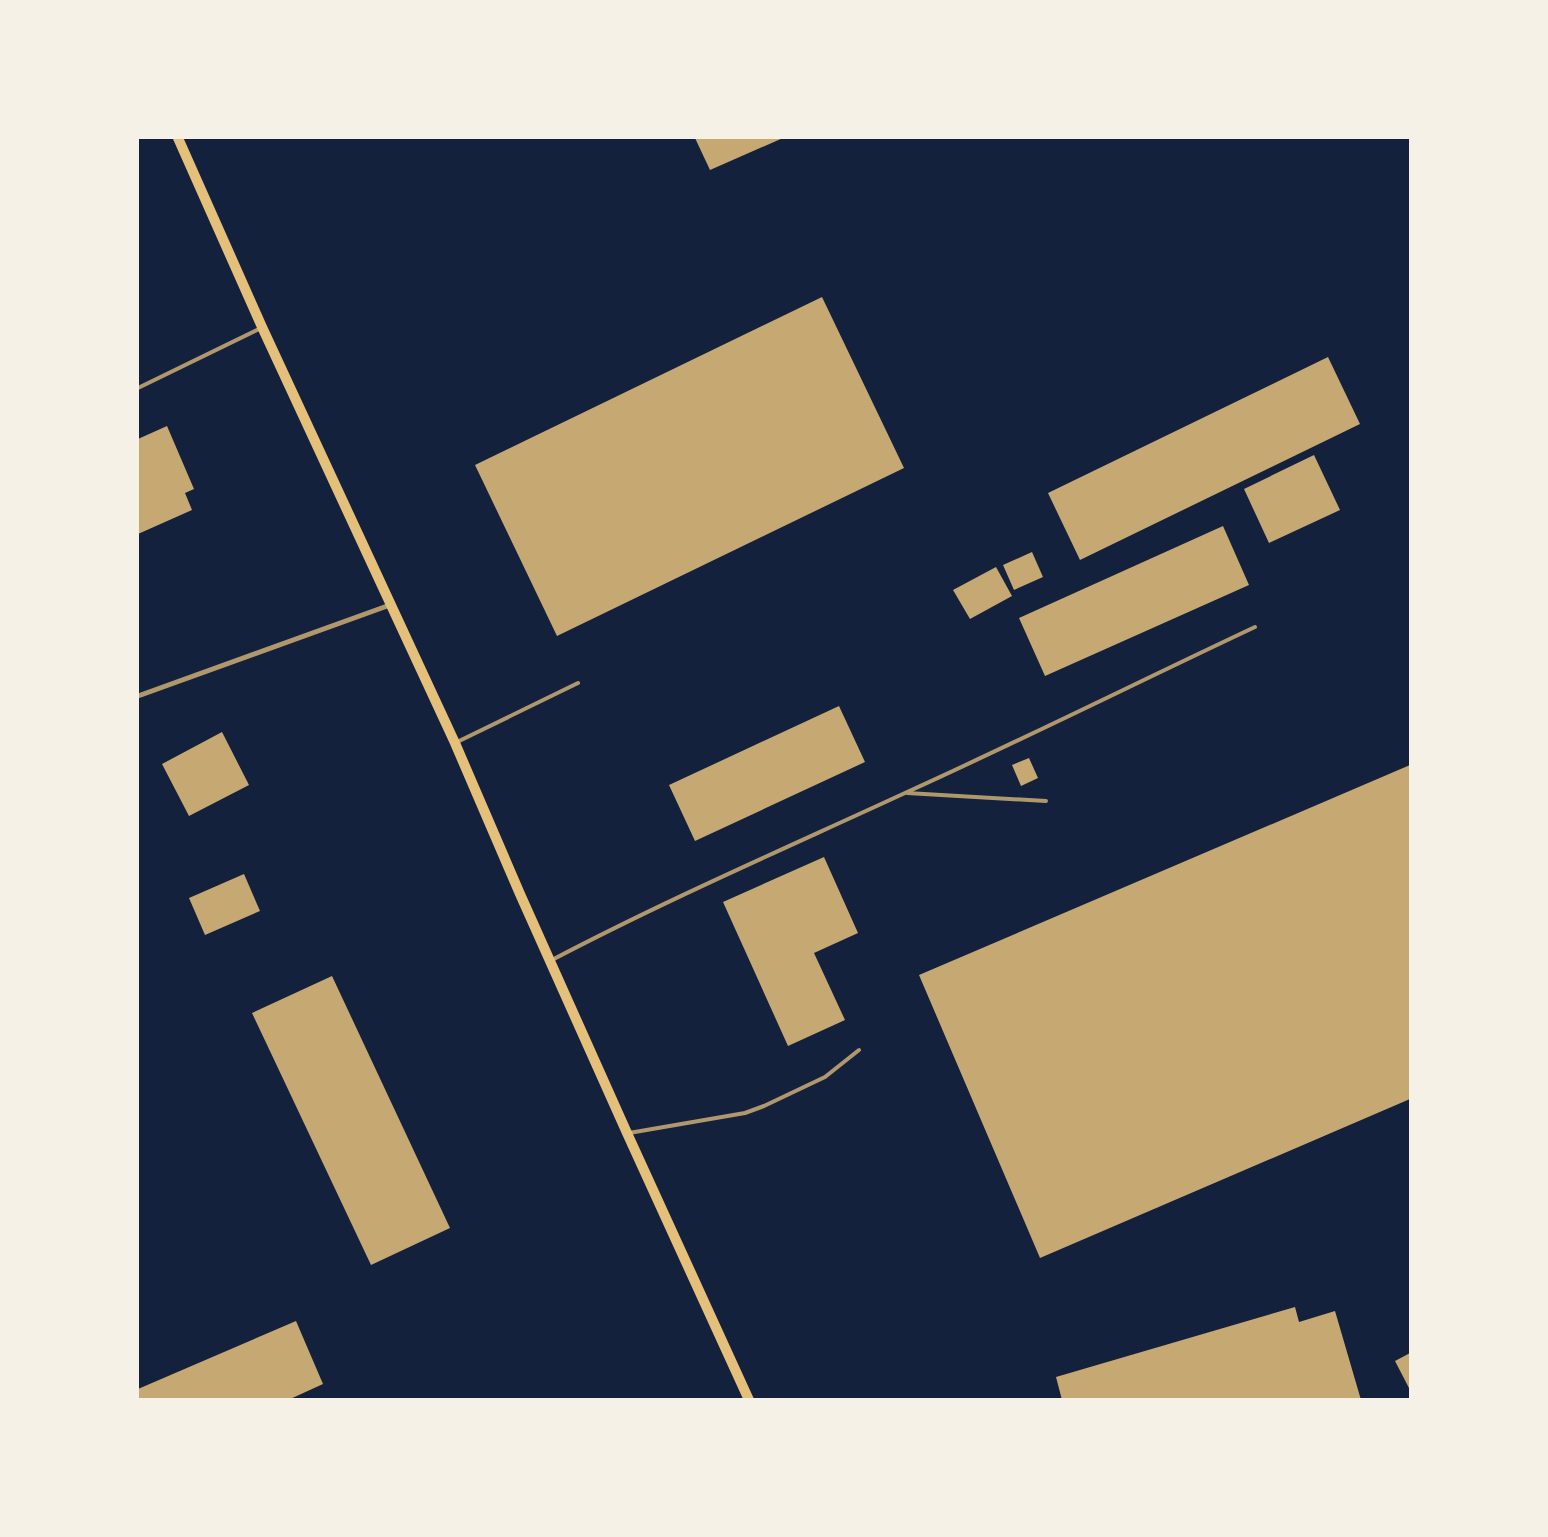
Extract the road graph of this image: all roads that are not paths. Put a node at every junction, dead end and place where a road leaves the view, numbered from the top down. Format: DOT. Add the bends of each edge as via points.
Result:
graph roads {
  1 [pos="178,138"];
  2 [pos="262,327"];
  3 [pos="138,388"];
  4 [pos="390,605"];
  5 [pos="1255,626"];
  6 [pos="578,683"];
  7 [pos="138,696"];
  8 [pos="455,743"];
  9 [pos="905,793"];
  10 [pos="1046,802"];
  11 [pos="550,960"];
  12 [pos="859,1050"];
  13 [pos="627,1133"];
  14 [pos="749,1400"];
  1 -- 2 [label="main road"];
  2 -- 3 [label="lane"];
  2 -- 4 [label="main road"];
  4 -- 7 [label="street"];
  4 -- 8 [label="main road"];
  5 -- 9 [label="lane"];
  6 -- 8 [label="lane"];
  8 -- 11 [label="main road"];
  9 -- 10 [label="lane"];
  9 -- 11 [label="lane" via="646,912"];
  11 -- 13 [label="main road"];
  12 -- 13 [label="lane" via="825,1077 745,1113"];
  13 -- 14 [label="main road"];
}
